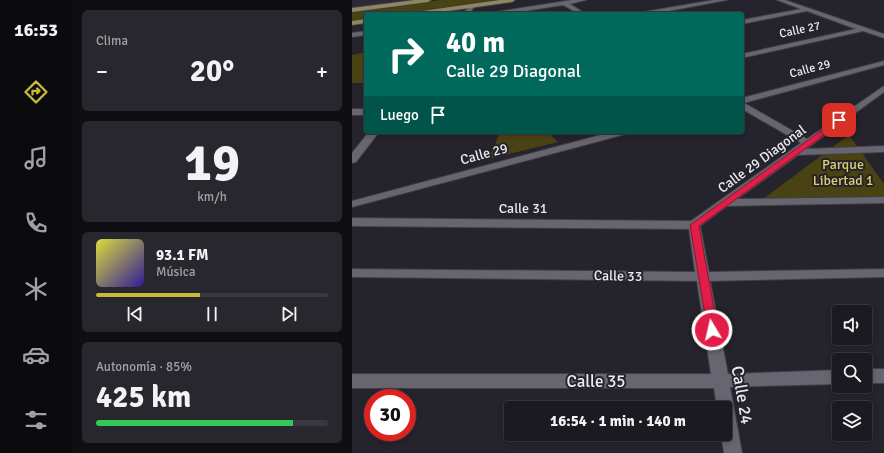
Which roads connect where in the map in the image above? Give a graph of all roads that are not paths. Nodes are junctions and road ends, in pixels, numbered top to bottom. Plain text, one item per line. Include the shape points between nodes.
1 (428, 0) edge
2 (512, 0) edge
3 (583, 0) edge
4 (724, 0) edge
5 (780, 0) edge
6 (564, 3) junction
7 (472, 6) junction
8 (352, 10) edge
9 (807, 10) junction
10 (429, 12) edge
11 (468, 12) edge
12 (508, 12) edge
13 (580, 12) edge
14 (655, 12) edge
15 (364, 21) edge
16 (744, 22) edge
17 (352, 23) edge
18 (863, 29) junction
19 (364, 33) edge
20 (352, 35) edge
21 (884, 36) edge
22 (744, 56) edge
23 (884, 63) edge
24 (884, 88) edge
25 (744, 100) edge
26 (744, 106) edge
27 (352, 112) edge
28 (364, 112) edge
29 (372, 134) edge
30 (615, 134) edge
31 (808, 143) junction
32 (356, 150) edge
33 (884, 150) edge
34 (796, 152) junction
35 (352, 160) edge
36 (884, 200) edge
37 (725, 203) junction
38 (352, 204) edge
39 (352, 222) edge
40 (694, 225) junction
41 (352, 273) edge
42 (884, 273) edge
43 (703, 277) junction
44 (872, 376) edge
45 (884, 376) edge
46 (832, 377) edge
47 (352, 381) edge
48 (721, 381) junction
49 (733, 453) edge

1 - 8 main road
2 - 7 main road
3 - 6 street
4 - 14 street
5 - 9 street
6 - 12 street
6 - 13 street
7 - 10 main road
7 - 11 street
9 - 16 street
9 - 18 street
15 - 17 main road
18 - 21 street
18 - 22 street, Calle 27
19 - 20 street
23 - 25 street, Calle 29
24 - 31 street, Calle 29 Diagonal
26 - 31 street
27 - 28 street
29 - 32 street
30 - 38 street, Calle 29
31 - 34 street, Calle 29 Diagonal
32 - 35 street
33 - 34 street
34 - 37 street, Calle 29 Diagonal
36 - 37 street
37 - 40 street, Calle 29 Diagonal
39 - 40 street, Calle 31
40 - 43 street, Calle 24
41 - 43 street, Calle 33
42 - 43 street, Calle 33
43 - 48 street, Calle 24
44 - 45 street
46 - 48 street, Calle 35
47 - 48 street, Calle 35
48 - 49 street, Calle 24

